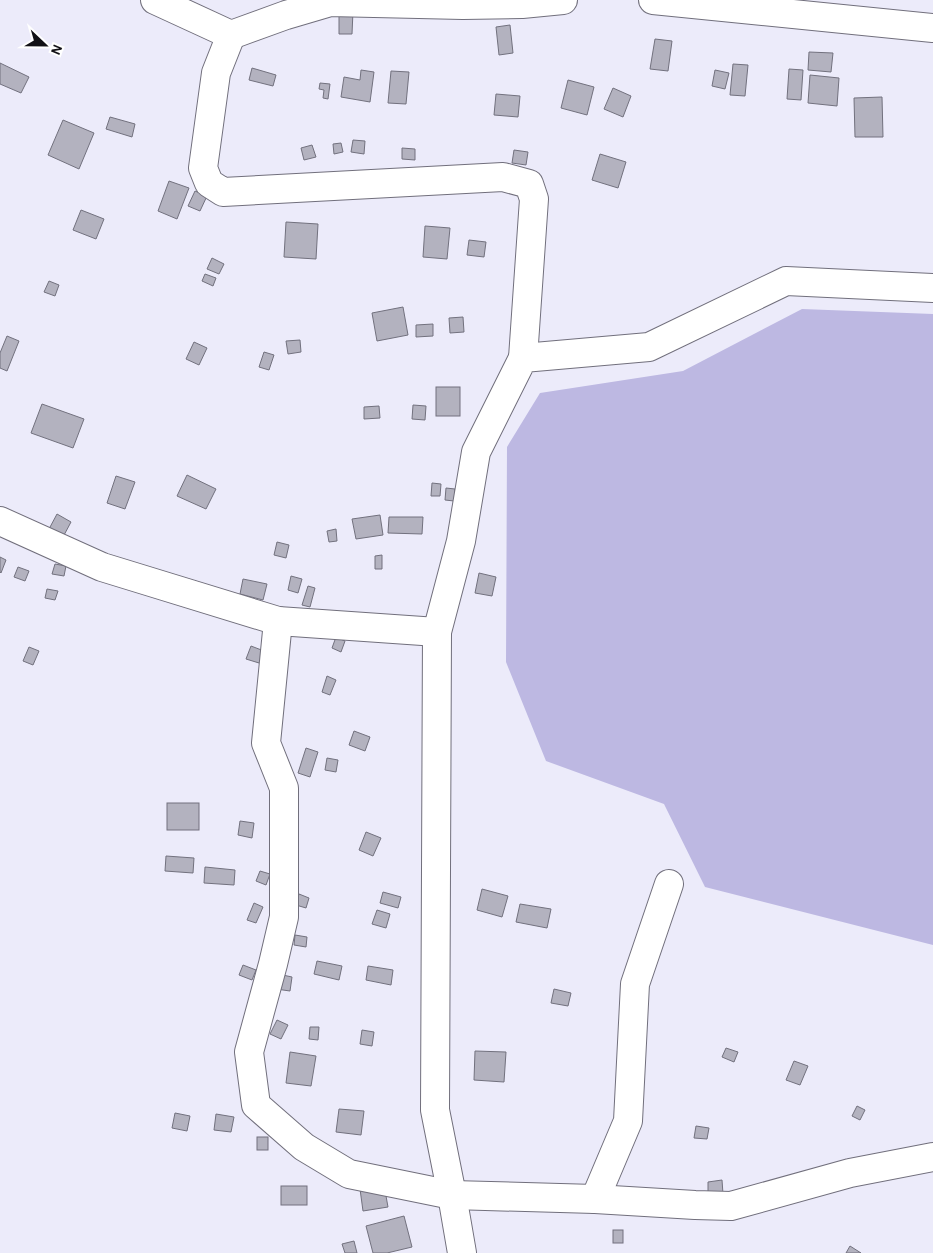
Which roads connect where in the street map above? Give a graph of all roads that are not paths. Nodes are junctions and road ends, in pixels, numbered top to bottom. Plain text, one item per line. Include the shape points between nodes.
1 (155, 0) edge
2 (562, 0) edge
3 (653, 0) edge
4 (289, 7) edge
5 (933, 28) edge
6 (231, 35) junction
7 (933, 288) edge
8 (524, 358) junction
9 (0, 522) edge
10 (278, 620) junction
11 (438, 632) junction
12 (669, 884) dead end
13 (933, 1157) edge
14 (452, 1196) junction
15 (595, 1199) junction
16 (462, 1253) edge

1 - 6 street
2 - 4 street via 463,5 330,2
3 - 5 street
4 - 6 street
6 - 8 street via 216,73 203,168 209,183 223,192 503,177 529,184 534,199
7 - 8 street via 786,281 649,348
8 - 11 street via 476,452 461,541
9 - 10 street via 102,568
10 - 11 street
10 - 14 street via 266,743 284,788 284,917 249,1052 256,1105 304,1147 349,1174
11 - 14 street via 435,1110
12 - 15 street via 636,984 628,1121
13 - 15 street via 850,1173 731,1206
14 - 15 street
14 - 16 street

